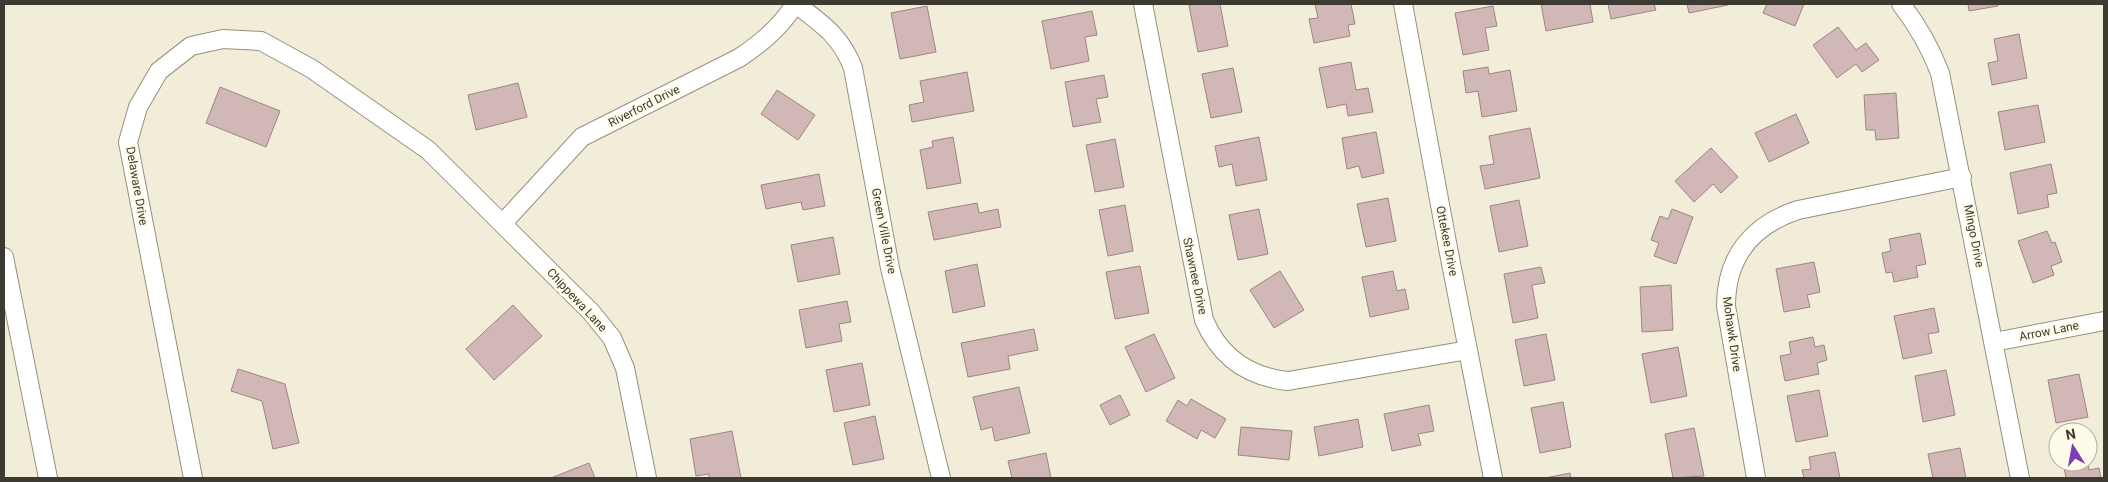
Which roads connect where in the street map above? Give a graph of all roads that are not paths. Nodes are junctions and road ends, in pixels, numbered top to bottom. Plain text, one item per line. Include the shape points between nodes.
1 (795, 4) edge
2 (1143, 4) edge
3 (1403, 4) edge
4 (1901, 4) edge
5 (1962, 177) junction
6 (503, 223) junction
7 (4, 257) edge
8 (2104, 321) edge
9 (1994, 342) junction
10 (1468, 350) junction
11 (48, 478) edge
12 (193, 478) edge
13 (647, 478) edge
14 (941, 478) edge
15 (1493, 478) edge
16 (1756, 478) edge
17 (2020, 478) edge

1 - 6 street, Riverford Drive via 780,25 740,58 582,137
1 - 14 street, Green Ville Drive via 832,32 848,54 853,68 888,259
2 - 10 street, Shawnee Drive via 1202,312 1210,333 1226,355 1248,371 1288,381
3 - 10 street, Ottekee Drive
4 - 5 street, Mingo Drive via 1919,28 1940,73
5 - 9 street, Mingo Drive
5 - 16 street, Mohawk Drive via 1798,210 1763,226 1744,245 1728,280 1726,306
6 - 12 street, Delaware Drive via 428,150 312,69 261,41 222,39 191,46 159,71 138,107 128,142
6 - 13 street, Chippewa Lane via 591,312 612,338 625,368
7 - 11 street
8 - 9 street, Arrow Lane
9 - 17 street, Mingo Drive
10 - 15 street, Ottekee Drive

